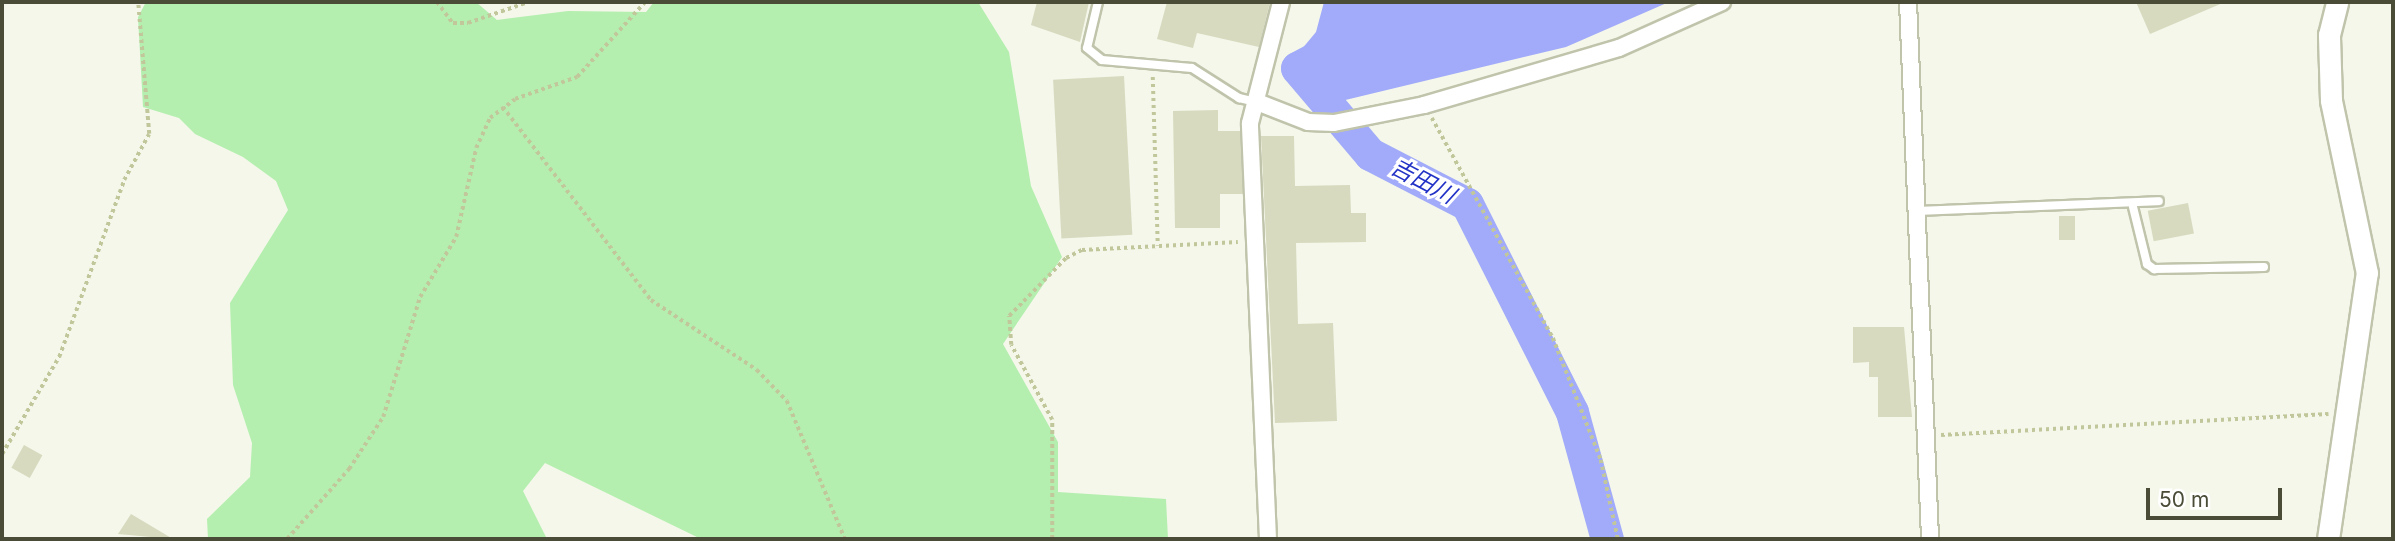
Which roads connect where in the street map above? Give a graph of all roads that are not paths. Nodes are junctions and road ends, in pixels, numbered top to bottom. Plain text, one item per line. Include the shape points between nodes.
1 (1098, 2) edge
2 (1281, 2) edge
3 (1722, 2) edge
4 (1908, 2) edge
5 (2337, 2) edge
6 (1257, 102) junction
7 (2159, 201) dead end
8 (2133, 206) junction
9 (1915, 211) junction
10 (2264, 267) dead end
11 (1268, 539) edge
12 (1930, 539) edge
13 (2328, 539) edge

1 - 6 lane via 1087,48 1102,60 1192,68 1239,98
2 - 6 street
3 - 6 street via 1619,48 1424,105 1334,123 1308,122
4 - 9 street
5 - 13 street via 2329,35 2332,100 2367,273
6 - 11 street via 1250,123
7 - 8 lane
8 - 9 lane
8 - 10 lane via 2147,264 2154,269
9 - 12 street

